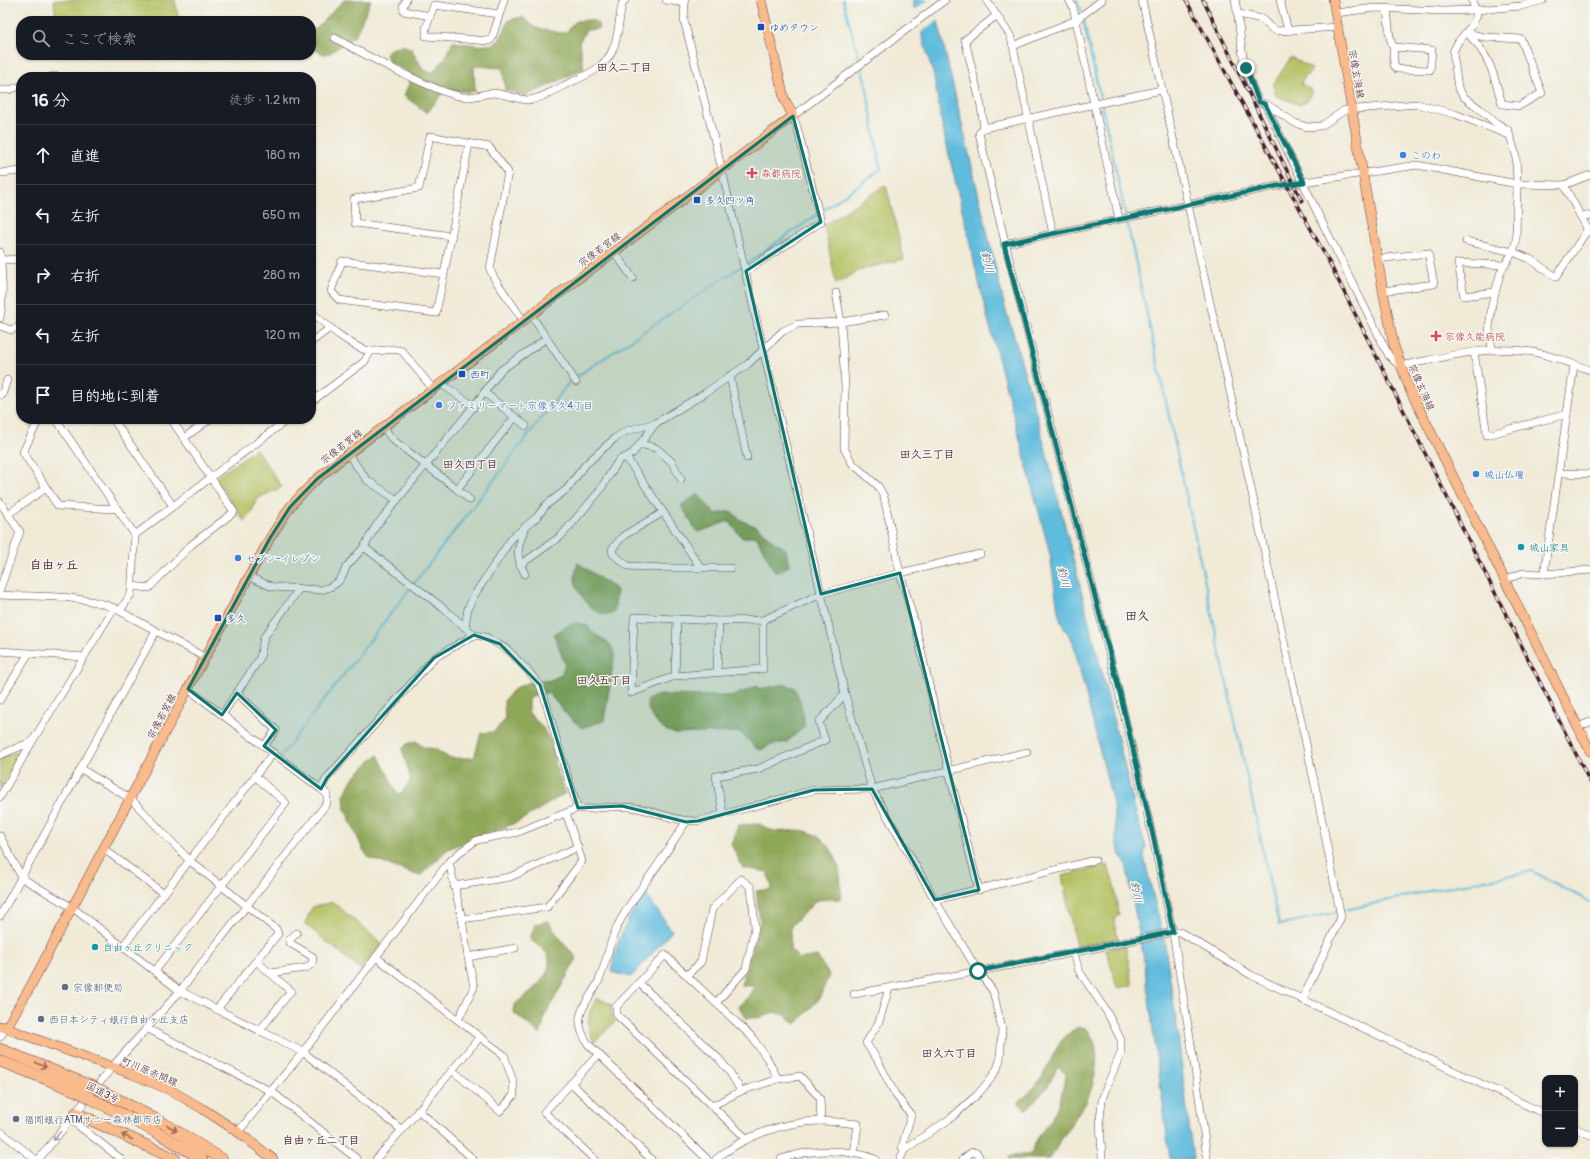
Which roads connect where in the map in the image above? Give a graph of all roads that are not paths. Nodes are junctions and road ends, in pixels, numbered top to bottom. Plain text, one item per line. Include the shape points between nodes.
1 (406, 0) edge
2 (504, 0) edge
3 (625, 0) edge
4 (666, 0) edge
5 (761, 0) edge
6 (986, 0) edge
7 (1069, 0) edge
8 (1102, 0) edge
9 (1142, 0) edge
10 (1235, 0) edge
11 (1280, 0) edge
12 (1333, 0) edge
13 (1472, 0) edge
14 (1543, 0) edge
15 (685, 1) edge
16 (944, 1) edge
17 (1387, 9) junction
18 (1476, 10) junction
19 (1336, 13) junction
20 (499, 14) junction
21 (1239, 14) junction
22 (997, 15) junction
23 (430, 16) junction
24 (1076, 20) junction
25 (1339, 27) junction
26 (1288, 31) junction
27 (1467, 32) junction
28 (335, 38) dead end
29 (1014, 46) junction
30 (1393, 47) junction
31 (16, 88) edge
32 (0, 90) edge
33 (1161, 90) junction
34 (1265, 104) junction
35 (1094, 105) junction
36 (1352, 109) junction
37 (793, 116) junction
38 (1029, 119) junction
39 (984, 128) junction
40 (1509, 135) junction
41 (469, 144) junction
42 (722, 170) junction
43 (16, 171) edge
44 (0, 172) edge
45 (1363, 173) junction
46 (1590, 175) edge
47 (1304, 182) junction
48 (1517, 184) junction
49 (1564, 185) junction
50 (1188, 204) junction
51 (1580, 215) junction
52 (1590, 216) edge
53 (1119, 219) junction
54 (1589, 232) edge
55 (1053, 234) junction
56 (452, 236) junction
57 (1466, 241) dead end
58 (1004, 244) junction
59 (0, 252) edge
60 (614, 252) junction
61 (1513, 252) junction
62 (16, 259) edge
63 (1377, 259) junction
64 (1, 260) edge
65 (1505, 265) junction
66 (746, 271) junction
67 (1, 272) edge
68 (444, 274) junction
69 (633, 278) dead end
70 (1383, 292) junction
71 (1495, 292) junction
72 (836, 293) dead end
73 (885, 315) dead end
74 (316, 316) edge
75 (0, 318) edge
76 (527, 318) junction
77 (841, 322) junction
78 (0, 326) edge
79 (16, 328) edge
80 (330, 328) junction
81 (316, 338) edge
82 (547, 338) junction
83 (763, 349) junction
84 (1492, 349) junction
85 (371, 351) junction
86 (1474, 352) junction
87 (1574, 365) junction
88 (1400, 366) junction
89 (1590, 370) edge
90 (730, 376) junction
91 (7, 380) dead end
92 (576, 382) dead end
93 (437, 386) junction
94 (485, 393) junction
95 (0, 394) edge
96 (316, 398) edge
97 (474, 406) junction
98 (1568, 414) junction
99 (514, 417) junction
100 (656, 423) junction
101 (37, 424) edge
102 (59, 424) edge
103 (116, 424) edge
104 (174, 424) edge
105 (203, 424) edge
106 (281, 424) edge
107 (526, 426) dead end
108 (383, 427) junction
109 (184, 438) junction
110 (640, 444) junction
111 (348, 454) junction
112 (626, 458) junction
113 (747, 458) dead end
114 (426, 465) junction
115 (1560, 473) junction
116 (1590, 474) edge
117 (211, 478) junction
118 (681, 479) dead end
119 (46, 488) junction
120 (457, 489) junction
121 (397, 500) junction
122 (470, 500) dead end
123 (0, 502) edge
124 (173, 506) junction
125 (117, 509) junction
126 (662, 513) junction
127 (8, 514) junction
128 (526, 525) junction
129 (135, 535) junction
130 (364, 546) junction
131 (980, 554) dead end
132 (520, 565) junction
133 (701, 568) junction
134 (730, 568) dead end
135 (1590, 570) edge
136 (900, 573) junction
137 (525, 574) dead end
138 (1544, 574) junction
139 (249, 577) junction
140 (1504, 580) junction
141 (132, 586) junction
142 (0, 589) edge
143 (299, 589) junction
144 (821, 594) junction
145 (0, 595) edge
146 (117, 609) junction
147 (677, 619) junction
148 (763, 620) junction
149 (719, 621) junction
150 (465, 627) junction
151 (156, 631) junction
152 (474, 635) junction
153 (0, 651) edge
154 (29, 653) junction
155 (84, 657) junction
156 (206, 658) junction
157 (717, 672) junction
158 (675, 676) junction
159 (188, 689) junction
160 (237, 693) junction
161 (845, 694) junction
162 (0, 700) edge
163 (222, 715) junction
164 (1590, 722) edge
165 (1578, 727) junction
166 (32, 742) junction
167 (264, 746) junction
168 (1590, 751) edge
169 (1027, 752) dead end
170 (273, 754) junction
171 (0, 755) edge
172 (81, 769) junction
173 (949, 772) junction
174 (256, 777) junction
175 (872, 789) junction
176 (321, 790) junction
177 (0, 796) edge
178 (131, 799) junction
179 (578, 808) junction
180 (566, 813) junction
181 (723, 814) junction
182 (686, 822) junction
183 (0, 836) edge
184 (578, 847) junction
185 (104, 849) junction
186 (1095, 860) dead end
187 (190, 861) junction
188 (449, 862) junction
189 (22, 878) junction
190 (222, 886) junction
191 (454, 886) junction
192 (979, 890) junction
193 (164, 894) junction
194 (935, 900) junction
195 (248, 906) junction
196 (73, 908) junction
197 (0, 916) edge
198 (462, 919) junction
199 (1171, 932) junction
200 (297, 933) dead end
201 (123, 946) junction
202 (515, 948) dead end
203 (1074, 953) junction
204 (376, 957) junction
205 (468, 957) junction
206 (256, 961) junction
207 (155, 971) junction
208 (978, 971) junction
209 (270, 973) junction
210 (687, 975) junction
211 (639, 983) junction
212 (890, 988) junction
213 (180, 990) junction
214 (854, 994) dead end
215 (1302, 1000) junction
216 (716, 1003) junction
217 (217, 1010) junction
218 (458, 1020) junction
219 (3, 1027) edge
220 (146, 1028) junction
221 (260, 1030) junction
222 (0, 1037) edge
223 (480, 1037) junction
224 (303, 1052) junction
225 (2, 1053) edge
226 (598, 1055) junction
227 (112, 1067) junction
228 (452, 1070) junction
229 (778, 1080) junction
230 (571, 1083) junction
231 (82, 1088) junction
232 (740, 1091) junction
233 (272, 1092) junction
234 (712, 1106) junction
235 (418, 1110) junction
236 (1542, 1113) edge
237 (73, 1116) junction
238 (821, 1121) junction
239 (1578, 1129) edge
240 (402, 1130) junction
241 (0, 1131) edge
242 (238, 1132) junction
243 (1590, 1135) edge
244 (747, 1139) junction
245 (906, 1148) junction
246 (854, 1154) junction
247 (35, 1159) edge
248 (39, 1159) edge
249 (121, 1159) edge
250 (175, 1159) edge
251 (202, 1159) edge
252 (222, 1159) edge
253 (272, 1159) edge
254 (357, 1159) edge
255 (376, 1159) edge
256 (472, 1159) edge
257 (594, 1159) edge
258 (650, 1159) edge
259 (707, 1159) edge
260 (716, 1159) edge
261 (781, 1159) edge
262 (875, 1159) edge
263 (900, 1159) edge
264 (963, 1159) edge
265 (980, 1159) edge
266 (1102, 1159) edge
267 (1207, 1159) edge

1 - 23 street via 404,11
2 - 20 street
3 - 28 street via 613,49 601,66 535,99 527,100 491,93 471,98 459,96 433,87
4 - 15 street
5 - 37 main road via 784,98
6 - 22 street
7 - 24 street via 1074,7
8 - 24 street
9 - 33 street
10 - 21 street
11 - 26 street
12 - 19 main road, 宗像玄海線
13 - 18 street
14 - 18 street via 1521,6
15 - 42 street via 684,20
16 - 37 street
17 - 18 street
17 - 19 street
17 - 30 street
18 - 27 street via 1477,15
19 - 25 main road, 宗像玄海線
20 - 23 street via 434,5
20 - 23 street via 489,41 426,36
21 - 26 street via 1262,19 1277,31
21 - 34 street via 1238,23 1246,68 1259,102
22 - 29 street
22 - 39 street via 965,40
24 - 29 street
24 - 35 street
25 - 26 street
25 - 36 main road, 宗像玄海線
27 - 27 street via 1484,37 1521,39 1542,93 1519,106 1502,104 1492,67
27 - 40 street via 1453,52 1458,88 1464,96 1508,130
29 - 38 street
30 - 30 street via 1394,65 1397,69 1430,70 1432,50
31 - 32 street
33 - 35 street
33 - 50 street
34 - 36 street via 1307,127 1321,126 1345,110
34 - 47 street
35 - 38 street
35 - 53 street
36 - 40 street via 1417,104 1455,114
36 - 45 main road, 宗像玄海線
37 - 42 main road, 宗像若宮線
37 - 66 street via 821,222
38 - 39 street
38 - 55 street
39 - 58 street via 979,133
40 - 48 street via 1516,155
41 - 56 street
41 - 56 street via 430,136 419,188 354,199 355,223
41 - 76 street via 489,148 508,172 490,269 494,278
42 - 60 main road, 宗像若宮線
42 - 66 street
43 - 44 street
45 - 47 street
45 - 48 street via 1416,165
45 - 63 main road, 宗像玄海線
46 - 49 street
47 - 50 street
47 - 88 street via 1389,356
48 - 49 street
48 - 61 street via 1516,241
49 - 51 street
50 - 53 street
50 - 215 street via 1316,790 1341,917
51 - 52 street
51 - 54 street
53 - 55 street
54 - 61 street via 1556,277 1530,259
55 - 58 street
56 - 68 street
57 - 61 street
58 - 199 street via 1120,693 1154,840
59 - 64 street
60 - 69 street
60 - 76 main road, 宗像若宮線
61 - 65 street
62 - 64 street
63 - 70 main road, 宗像玄海線
63 - 70 street via 1428,253 1434,284
64 - 67 street
65 - 71 street
65 - 71 street via 1458,263 1464,296
66 - 83 street
67 - 75 street via 3,303
68 - 68 street via 436,313 338,300 331,291 342,261
70 - 88 main road, 宗像玄海線
71 - 84 street via 1489,328
72 - 77 street
73 - 77 street
74 - 80 street
76 - 82 street
76 - 93 main road, 宗像若宮線
77 - 83 street via 798,324 783,331
77 - 136 street via 845,387 844,448 852,463 878,486 884,497
78 - 79 street via 11,330
80 - 81 street
80 - 85 street via 361,348
82 - 92 street
82 - 94 street via 501,370
83 - 90 street via 748,364
83 - 144 street
84 - 86 street
84 - 87 street via 1526,351
85 - 93 street via 402,351
85 - 96 street via 364,362
86 - 88 street
86 - 98 street via 1487,435
87 - 89 street
87 - 98 street
88 - 140 main road, 宗像玄海線
90 - 100 street
90 - 113 street
91 - 95 street via 2,395
93 - 97 street
93 - 108 main road, 宗像若宮線
94 - 97 street
94 - 99 street
97 - 114 street
98 - 115 street
99 - 107 street
99 - 120 street
100 - 110 street
100 - 128 street via 615,438 585,465 567,489
101 - 119 street via 23,452
102 - 125 street
103 - 124 street
104 - 109 street
105 - 109 street
106 - 117 street
108 - 111 main road, 宗像若宮線
108 - 114 street via 393,440
109 - 117 street
110 - 112 street
110 - 118 street via 656,448 672,462
111 - 121 street via 367,480
111 - 139 main road, 宗像若宮線 via 317,479 290,507
112 - 126 street
112 - 132 street via 619,460 598,493 561,536
114 - 120 street
114 - 121 street
115 - 116 street
115 - 138 street
117 - 124 street
117 - 141 street via 234,512 192,545 149,588
119 - 125 street via 58,506
119 - 127 street
120 - 122 street
121 - 130 street
123 - 127 street
124 - 129 street
125 - 129 street
126 - 133 street
126 - 133 street via 623,536 612,549 614,554 628,566
127 - 142 street via 20,532
128 - 132 street via 517,555
128 - 150 street via 512,538 475,594 468,608
129 - 141 street
130 - 143 street via 346,567 338,582 321,590
130 - 150 street
131 - 136 street
132 - 137 street
133 - 134 street
135 - 138 street
136 - 144 street
136 - 173 street via 915,624
138 - 140 street via 1523,573
139 - 143 street via 273,587
139 - 156 main road, 宗像若宮線
140 - 165 main road, 宗像玄海線
141 - 146 street via 131,594
143 - 160 street via 264,637 260,658
144 - 148 street
144 - 161 street
145 - 146 street via 92,600
146 - 151 street
146 - 155 street
147 - 149 street
147 - 158 street
147 - 158 street via 634,617 631,693
148 - 149 street
148 - 157 street via 763,668
149 - 157 street
150 - 152 street
151 - 156 street
151 - 172 street
152 - 176 street via 431,661 327,778
152 - 179 street via 486,637 508,650 540,685
153 - 154 street
154 - 155 street
154 - 162 street
155 - 166 street
156 - 159 main road, 宗像若宮線
157 - 158 street
159 - 163 street
159 - 178 main road, 宗像若宮線
160 - 163 street
160 - 167 street via 276,730
161 - 175 street
161 - 181 street via 819,722 825,740 758,769 716,776
163 - 167 street
164 - 165 street
165 - 168 main road, 宗像玄海線
166 - 171 street
166 - 177 street
167 - 170 street
169 - 173 street
170 - 174 street
170 - 176 street
172 - 178 street
172 - 189 street
173 - 175 street
173 - 192 street
174 - 187 street
174 - 190 street via 286,803
175 - 181 street via 814,790
175 - 194 street
176 - 195 street via 326,794 327,803
178 - 185 main road, 宗像若宮線
178 - 187 street
179 - 180 street
179 - 182 street via 622,806
180 - 184 street
180 - 188 street via 518,832 477,840
181 - 182 street
182 - 226 street via 619,923 611,940 600,978 583,1007 580,1017 582,1032
183 - 189 street
184 - 191 street via 510,877
184 - 198 street via 582,861 546,907
185 - 193 street
185 - 196 main road, 宗像若宮線
186 - 192 street
187 - 190 street
187 - 193 street
188 - 191 street
188 - 204 street
189 - 196 street
189 - 197 street
190 - 195 street
190 - 207 street
191 - 198 street
192 - 194 street
193 - 201 street
194 - 208 street
195 - 206 street via 276,929 278,934
195 - 213 street
196 - 201 street
196 - 219 main road, 宗像若宮線 via 29,989
198 - 205 street
199 - 203 street
199 - 215 street via 1180,932 1251,975
199 - 267 street via 1199,1092
200 - 209 street via 289,940 290,944 313,957 312,964 306,968
201 - 207 street
202 - 205 street
203 - 208 street
203 - 266 street via 1079,971 1121,1040 1122,1053 1102,1100
204 - 218 street
204 - 224 street
205 - 218 street via 474,987
206 - 209 street
206 - 217 street
207 - 213 street
208 - 212 street
208 - 245 street via 993,991 1002,1028 998,1069 978,1094 951,1118
209 - 221 street via 291,991
210 - 211 street via 665,956
210 - 216 street
210 - 216 street via 700,962 712,909 741,879 751,887 755,927 746,969
211 - 232 street via 718,1058
211 - 234 street via 616,1006 617,1015
212 - 214 street
212 - 245 street via 879,1022 866,1043 895,1094 911,1115 902,1147
213 - 217 street
213 - 220 street
215 - 236 street
216 - 229 street via 751,1036 767,1058
217 - 221 street
218 - 223 street
219 - 222 street
219 - 227 main road, 町川原赤間線
220 - 227 street
220 - 233 street
221 - 224 street
223 - 228 street
223 - 228 street via 504,1055 513,1081 514,1095 500,1111
224 - 233 street
224 - 240 street
225 - 231 highway, 国道3号
226 - 230 street
226 - 259 street
227 - 237 street
227 - 242 main road, 町川原赤間線 via 170,1090
228 - 235 street
229 - 232 street
229 - 238 street via 800,1076 820,1098
230 - 257 street via 544,1112
230 - 258 street
231 - 251 highway, 国道3号, bridge via 92,1099
231 -> 252 highway, 国道3号, bridge via 100,1090 165,1124
232 - 234 street
233 - 242 street
233 - 254 street
234 - 244 street
235 - 240 street
235 - 256 street
237 -> 248 street
237 - 249 street
250 -> 237 highway
238 - 244 street via 780,1127
238 - 246 street via 858,1124
239 - 243 street
240 - 255 street
241 - 247 street
242 - 253 main road, 町川原赤間線
244 - 260 street
245 - 263 street
246 - 261 street via 819,1151
246 - 262 street
264 - 265 street via 972,1152 977,1153

